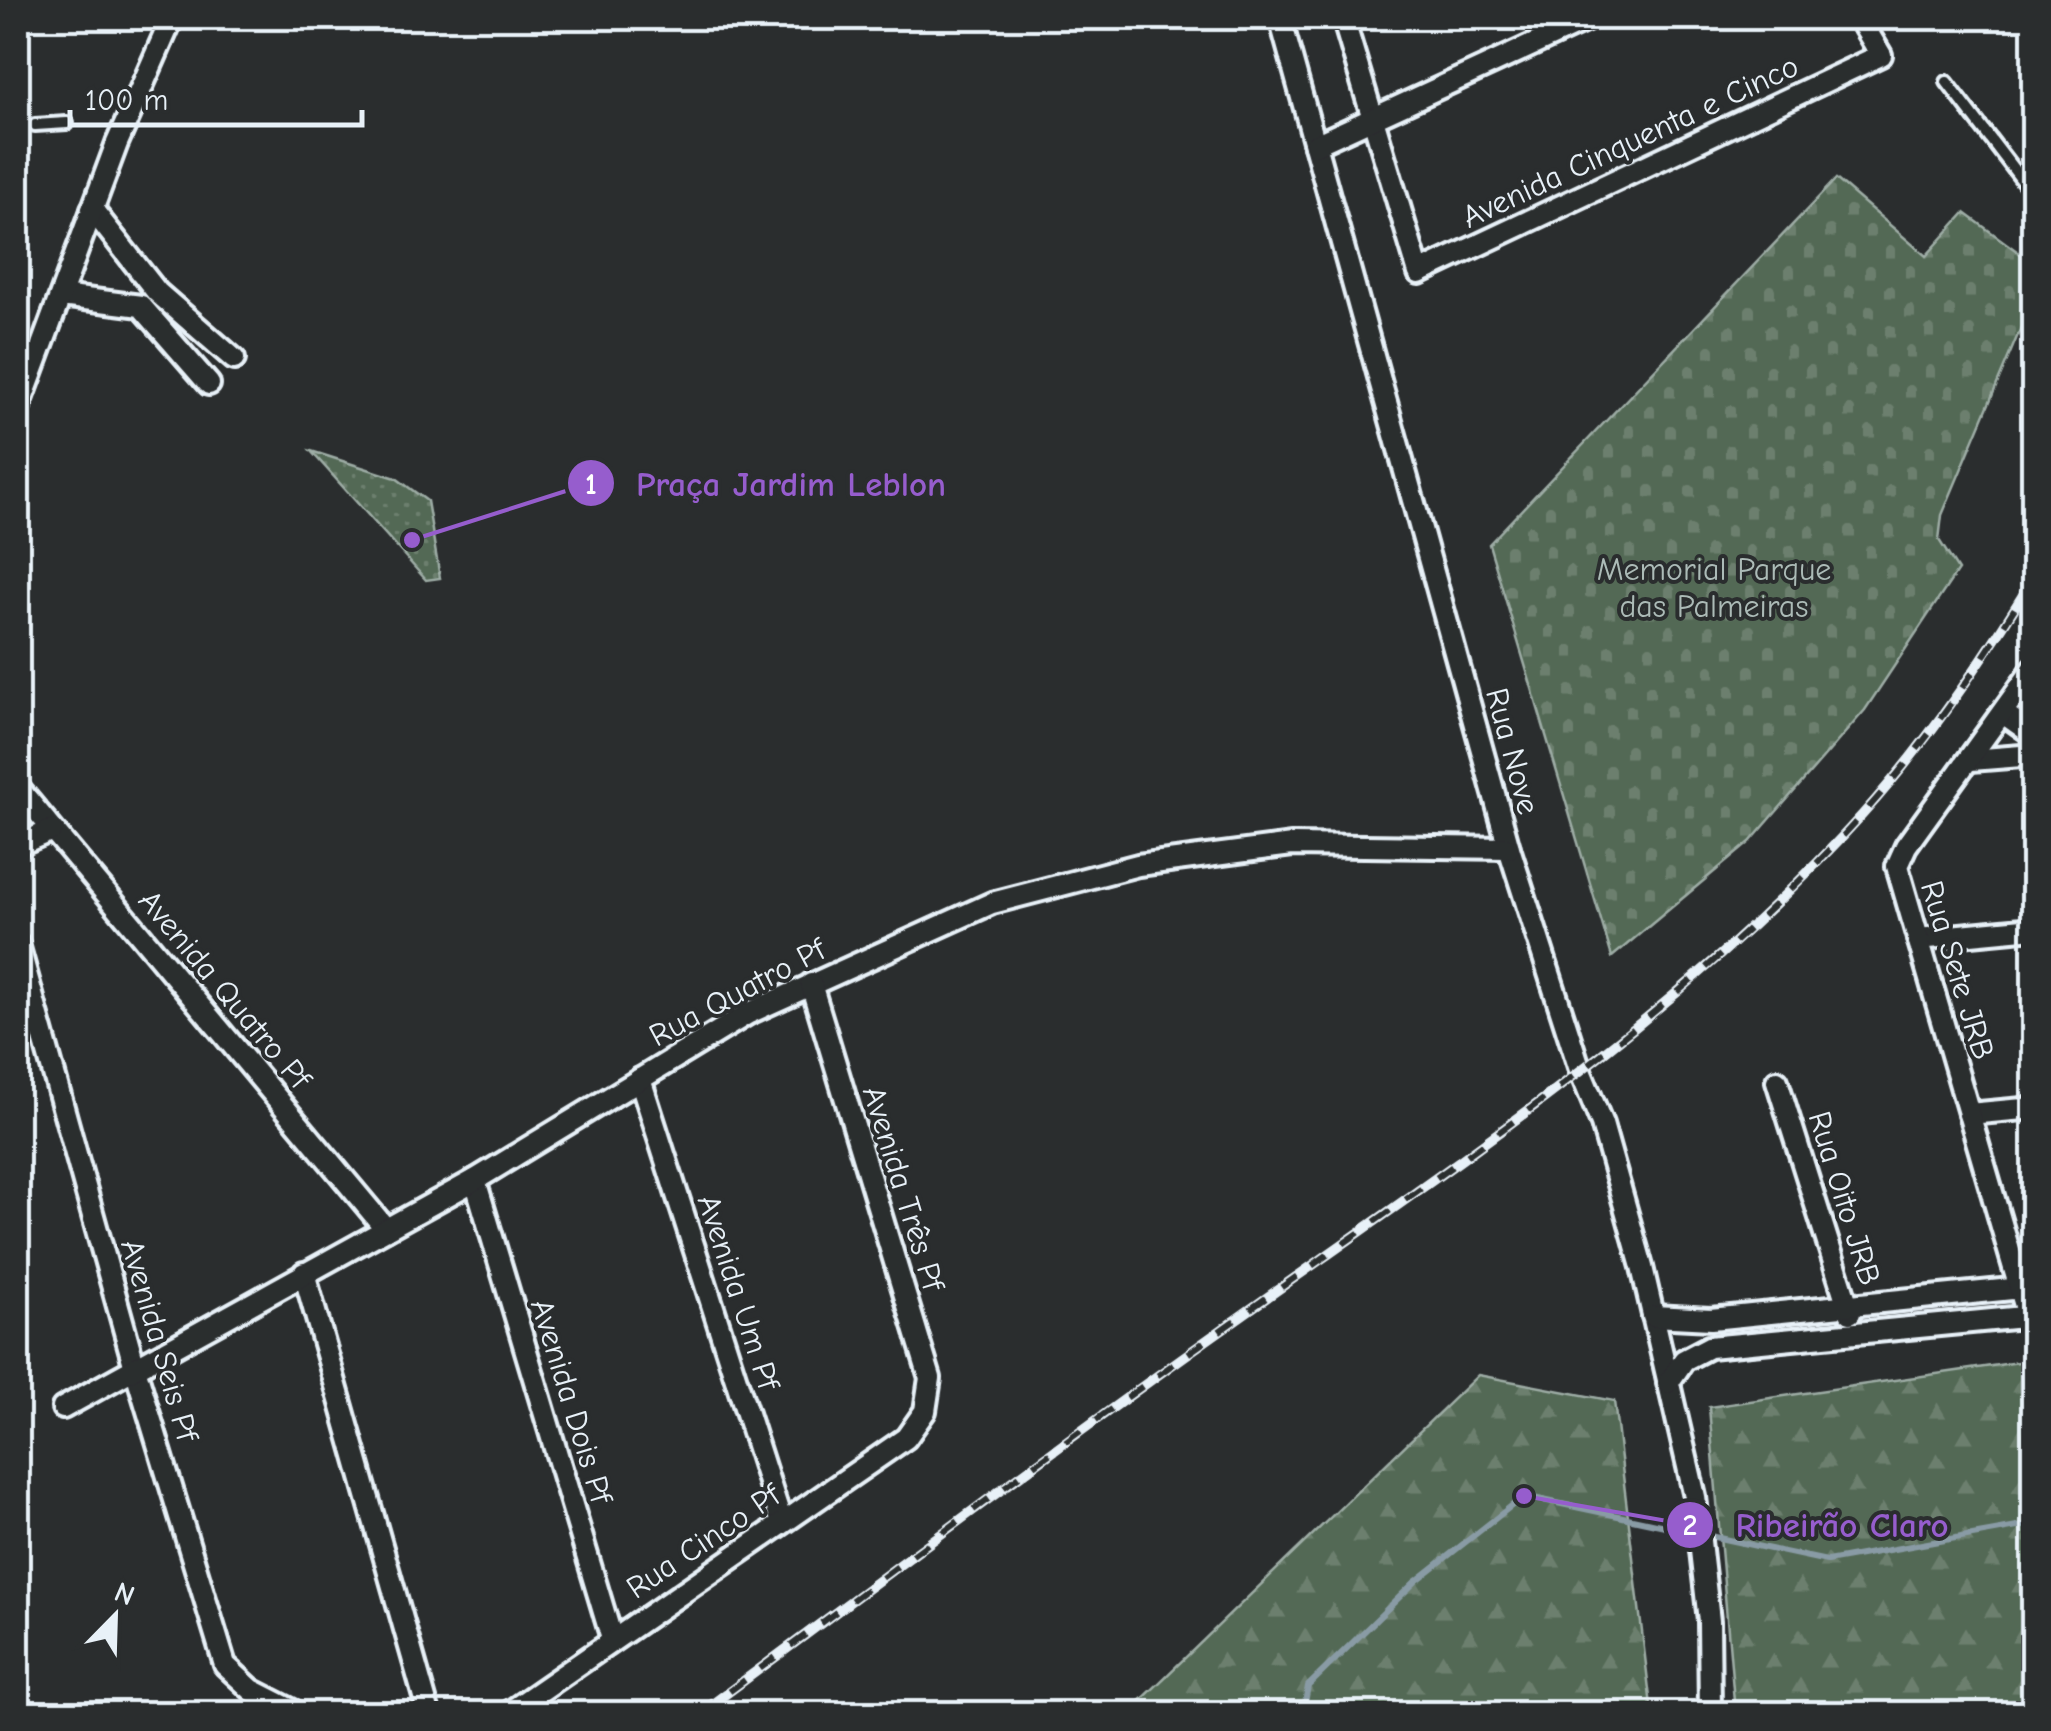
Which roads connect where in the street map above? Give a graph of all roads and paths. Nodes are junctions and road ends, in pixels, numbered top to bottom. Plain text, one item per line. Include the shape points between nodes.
1 (172, 18) edge
2 (1280, 18) edge
3 (1343, 18) edge
4 (1591, 18) edge
5 (1859, 18) edge
6 (1947, 82) dead end
7 (1372, 118) junction
8 (67, 123) dead end
9 (35, 125) dead end
10 (1315, 146) junction
11 (2034, 196) edge
12 (92, 209) junction
13 (157, 292) junction
14 (61, 296) junction
15 (140, 306) junction
16 (234, 359) dead end
17 (210, 384) dead end
18 (18, 410) edge
19 (2034, 668) edge
20 (2004, 712) junction
21 (2034, 734) edge
22 (2034, 755) edge
23 (1972, 760) junction
24 (18, 789) edge
25 (52, 830) junction
26 (18, 846) edge
27 (1509, 848) junction
28 (2034, 928) edge
29 (1918, 939) junction
30 (18, 944) edge
31 (810, 984) junction
32 (640, 1079) junction
33 (1777, 1082) dead end
34 (2034, 1108) edge
35 (1970, 1114) junction
36 (474, 1180) junction
37 (386, 1229) junction
38 (304, 1273) junction
39 (2027, 1287) edge
40 (1847, 1305) junction
41 (1653, 1316) junction
42 (2031, 1316) edge
43 (1856, 1332) junction
44 (135, 1368) junction
45 (1668, 1383) junction
46 (63, 1408) dead end
47 (925, 1410) joint
48 (782, 1523) junction
49 (612, 1639) junction
50 (299, 1714) edge
51 (429, 1714) edge
52 (507, 1714) edge
53 (1710, 1714) edge

1 - 12 street
2 - 10 street, Rua Nove
3 - 7 street
4 - 7 street
5 - 7 street, Avenida Cinquenta e Cinco via 1881,55 1418,274
6 - 11 lane
7 - 10 street
8 - 9 lane
10 - 27 street, Rua Nove
12 - 13 street
12 - 14 street
13 - 15 street
13 - 16 street
14 - 15 street
14 - 18 street
15 - 17 street
19 - 20 street
20 - 21 street
20 - 23 street
22 - 23 street
23 - 29 street, Rua Sete JRB via 1906,846 1898,872
24 - 25 street, Avenida Quatro Pf
25 - 26 street
25 - 37 street, Avenida Quatro Pf
27 - 31 street, Rua Quatro Pf via 1292,845 1138,865 992,903
27 - 41 street, Rua Nove via 1602,1124
28 - 29 street
29 - 35 street, Rua Sete JRB
30 - 44 street, Avenida Seis Pf
31 - 32 street, Rua Quatro Pf
31 - 47 street, Avenida Três Pf via 930,1378
32 - 36 street, Rua Quatro Pf
32 - 48 street, Avenida Um Pf
33 - 40 street, Rua Oito JRB
34 - 35 street
35 - 39 street, Rua Sete JRB
36 - 37 street, Rua Quatro Pf
36 - 49 street, Avenida Dois Pf
37 - 38 street, Rua Quatro Pf
38 - 44 street, Rua Quatro Pf
38 - 51 street
39 - 40 street
39 - 42 street, Rua Sete JRB
40 - 41 street via 1711,1319
40 - 43 street, Rua Oito JRB
41 - 45 street, Rua Nove
42 - 43 street
43 - 45 street via 1709,1347 1684,1360
44 - 46 street, Rua Quatro Pf
44 - 50 street, Avenida Seis Pf via 225,1665 252,1690
45 - 53 street, Rua Nove via 1704,1561
47 - 48 street, Rua Cinco Pf via 906,1438
48 - 49 street, Rua Cinco Pf
49 - 52 street, Rua Cinco Pf

